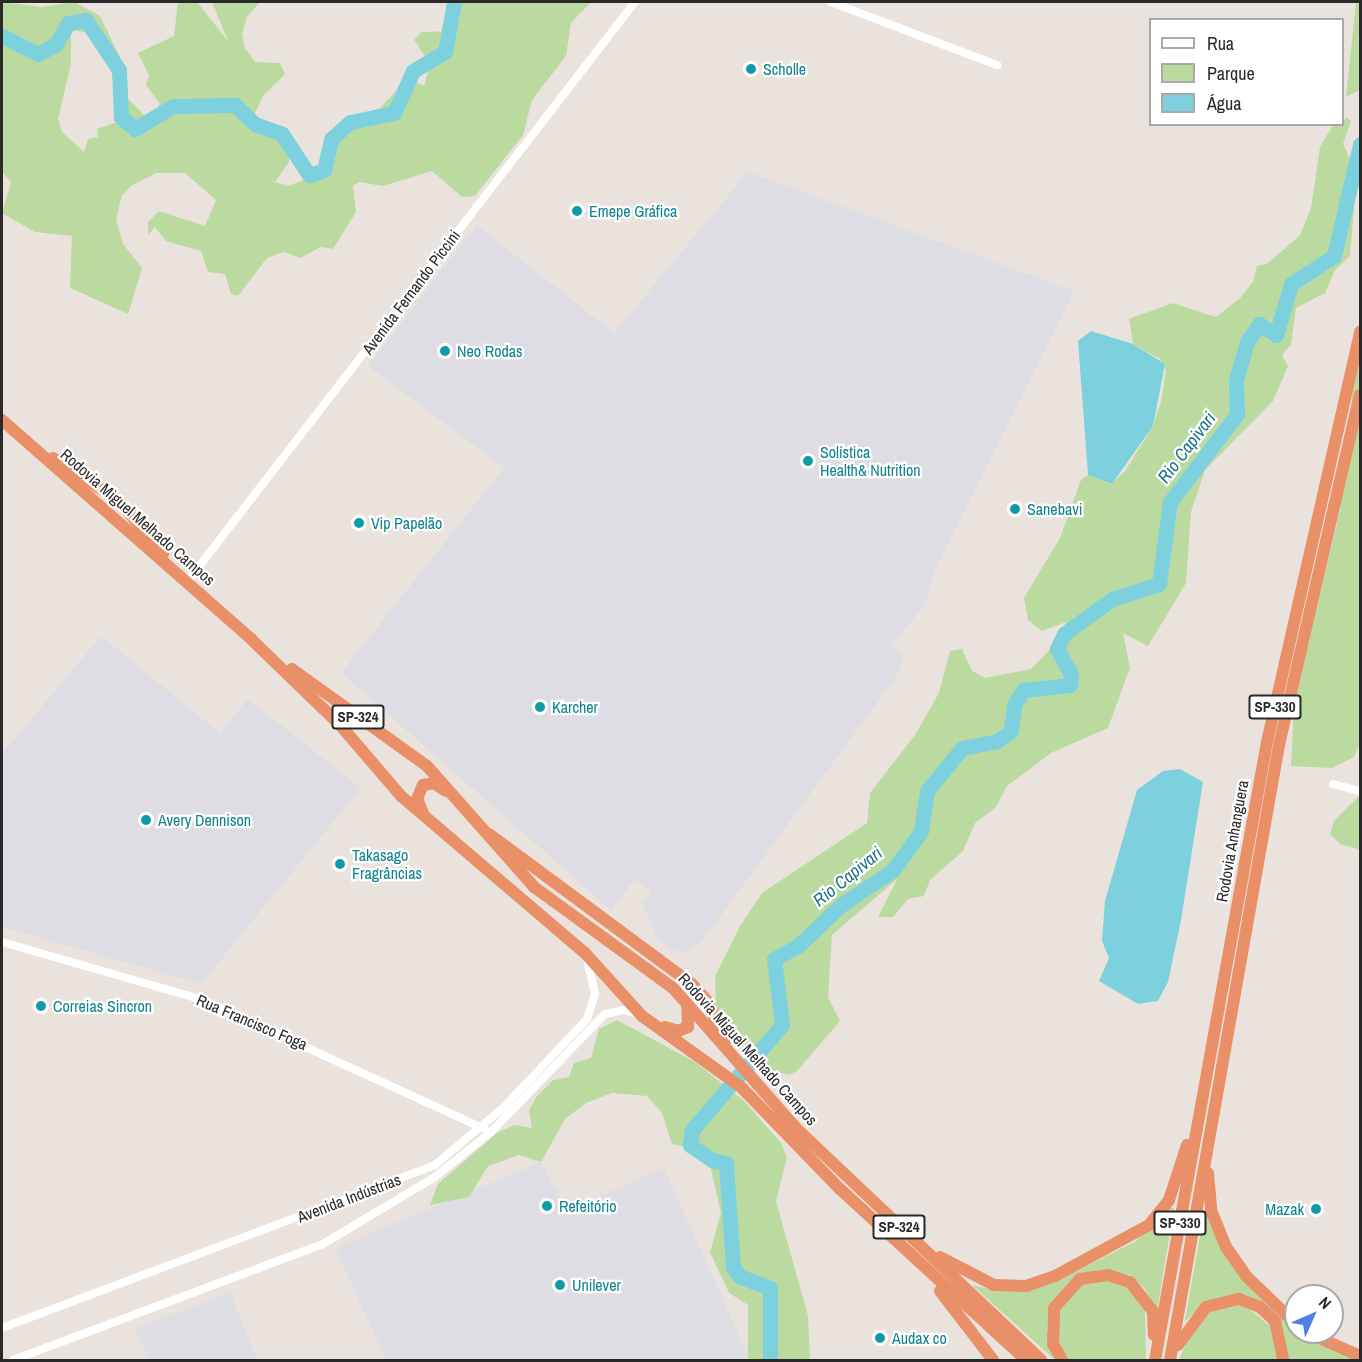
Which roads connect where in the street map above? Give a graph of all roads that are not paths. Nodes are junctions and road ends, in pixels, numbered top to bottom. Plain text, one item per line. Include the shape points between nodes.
1 (635, 2) edge
2 (831, 2) edge
3 (998, 65) dead end
4 (1360, 331) edge
5 (1360, 395) edge
6 (2, 420) edge
7 (187, 582) junction
8 (252, 640) junction
9 (1333, 784) dead end
10 (1360, 791) edge
11 (459, 800) junction
12 (425, 816) junction
13 (477, 826) junction
14 (2, 942) edge
15 (585, 953) junction
16 (686, 1001) junction
17 (642, 1016) junction
18 (730, 1050) junction
19 (1204, 1086) junction
20 (1216, 1095) junction
21 (482, 1127) junction
22 (491, 1132) junction
23 (892, 1230) junction
24 (1284, 1312) edge
25 (2, 1328) edge
26 (1333, 1344) edge
27 (1360, 1356) edge
28 (13, 1360) edge
29 (993, 1360) edge
30 (1026, 1360) edge
31 (1041, 1360) edge
32 (1062, 1360) edge
33 (1154, 1360) edge
34 (1172, 1360) edge
35 (1283, 1360) edge

1 - 7 street, Avenida Fernando Piccini
2 - 3 street
4 - 19 highway, Rodovia Anhanguera / SP-330 via 1267,742
5 - 20 highway, Rodovia Anhanguera / SP-330 via 1279,745
6 - 7 highway, Rodovia Miguel Melhado Campos / SP-324
7 - 8 highway, Rodovia Miguel Melhado Campos / SP-324
8 - 11 highway, Rodovia Miguel Melhado Campos / SP-324 via 412,754
8 - 12 highway, Rodovia Miguel Melhado Campos / SP-324
9 - 10 street
11 - 12 highway via 427,783 417,799
11 - 13 highway, Rodovia Miguel Melhado Campos / SP-324
12 - 15 highway, Rodovia Miguel Melhado Campos / SP-324
13 - 16 highway, Rodovia Miguel Melhado Campos / SP-324 via 534,887
13 - 18 highway via 692,984 708,1002
14 - 21 street, Rua Francisco Foga via 203,1000
15 - 17 highway, Rodovia Miguel Melhado Campos / SP-324
15 - 21 street, Avenida Indústrias via 595,994 591,1012
16 - 17 highway via 690,1022 681,1031
16 - 18 highway, Rodovia Miguel Melhado Campos / SP-324
17 - 22 street, Avenida Indústrias via 624,1010 605,1014
17 - 23 highway, Rodovia Miguel Melhado Campos / SP-324 via 753,1098
18 - 23 highway, Rodovia Miguel Melhado Campos / SP-324
19 - 23 highway via 1176,1182 1159,1215 1129,1240 1055,1276 1019,1286 982,1282
19 - 33 highway, Rodovia Anhanguera / SP-330
20 - 24 highway via 1208,1179 1216,1225 1237,1265
20 - 34 highway, Rodovia Anhanguera / SP-330
21 - 22 street, Rua Francisco Foga
21 - 25 street, Avenida Indústrias via 435,1165
22 - 28 street, Avenida Indústrias via 435,1177 323,1244
23 - 29 highway via 974,1330
23 - 30 highway, Rodovia Miguel Melhado Campos / SP-324
23 - 31 highway, Rodovia Miguel Melhado Campos / SP-324
26 - 27 highway
32 - 33 highway via 1051,1327 1059,1297 1080,1279 1108,1275 1130,1282 1149,1303 1154,1321
34 - 35 highway via 1197,1315 1230,1299 1251,1302 1275,1321

